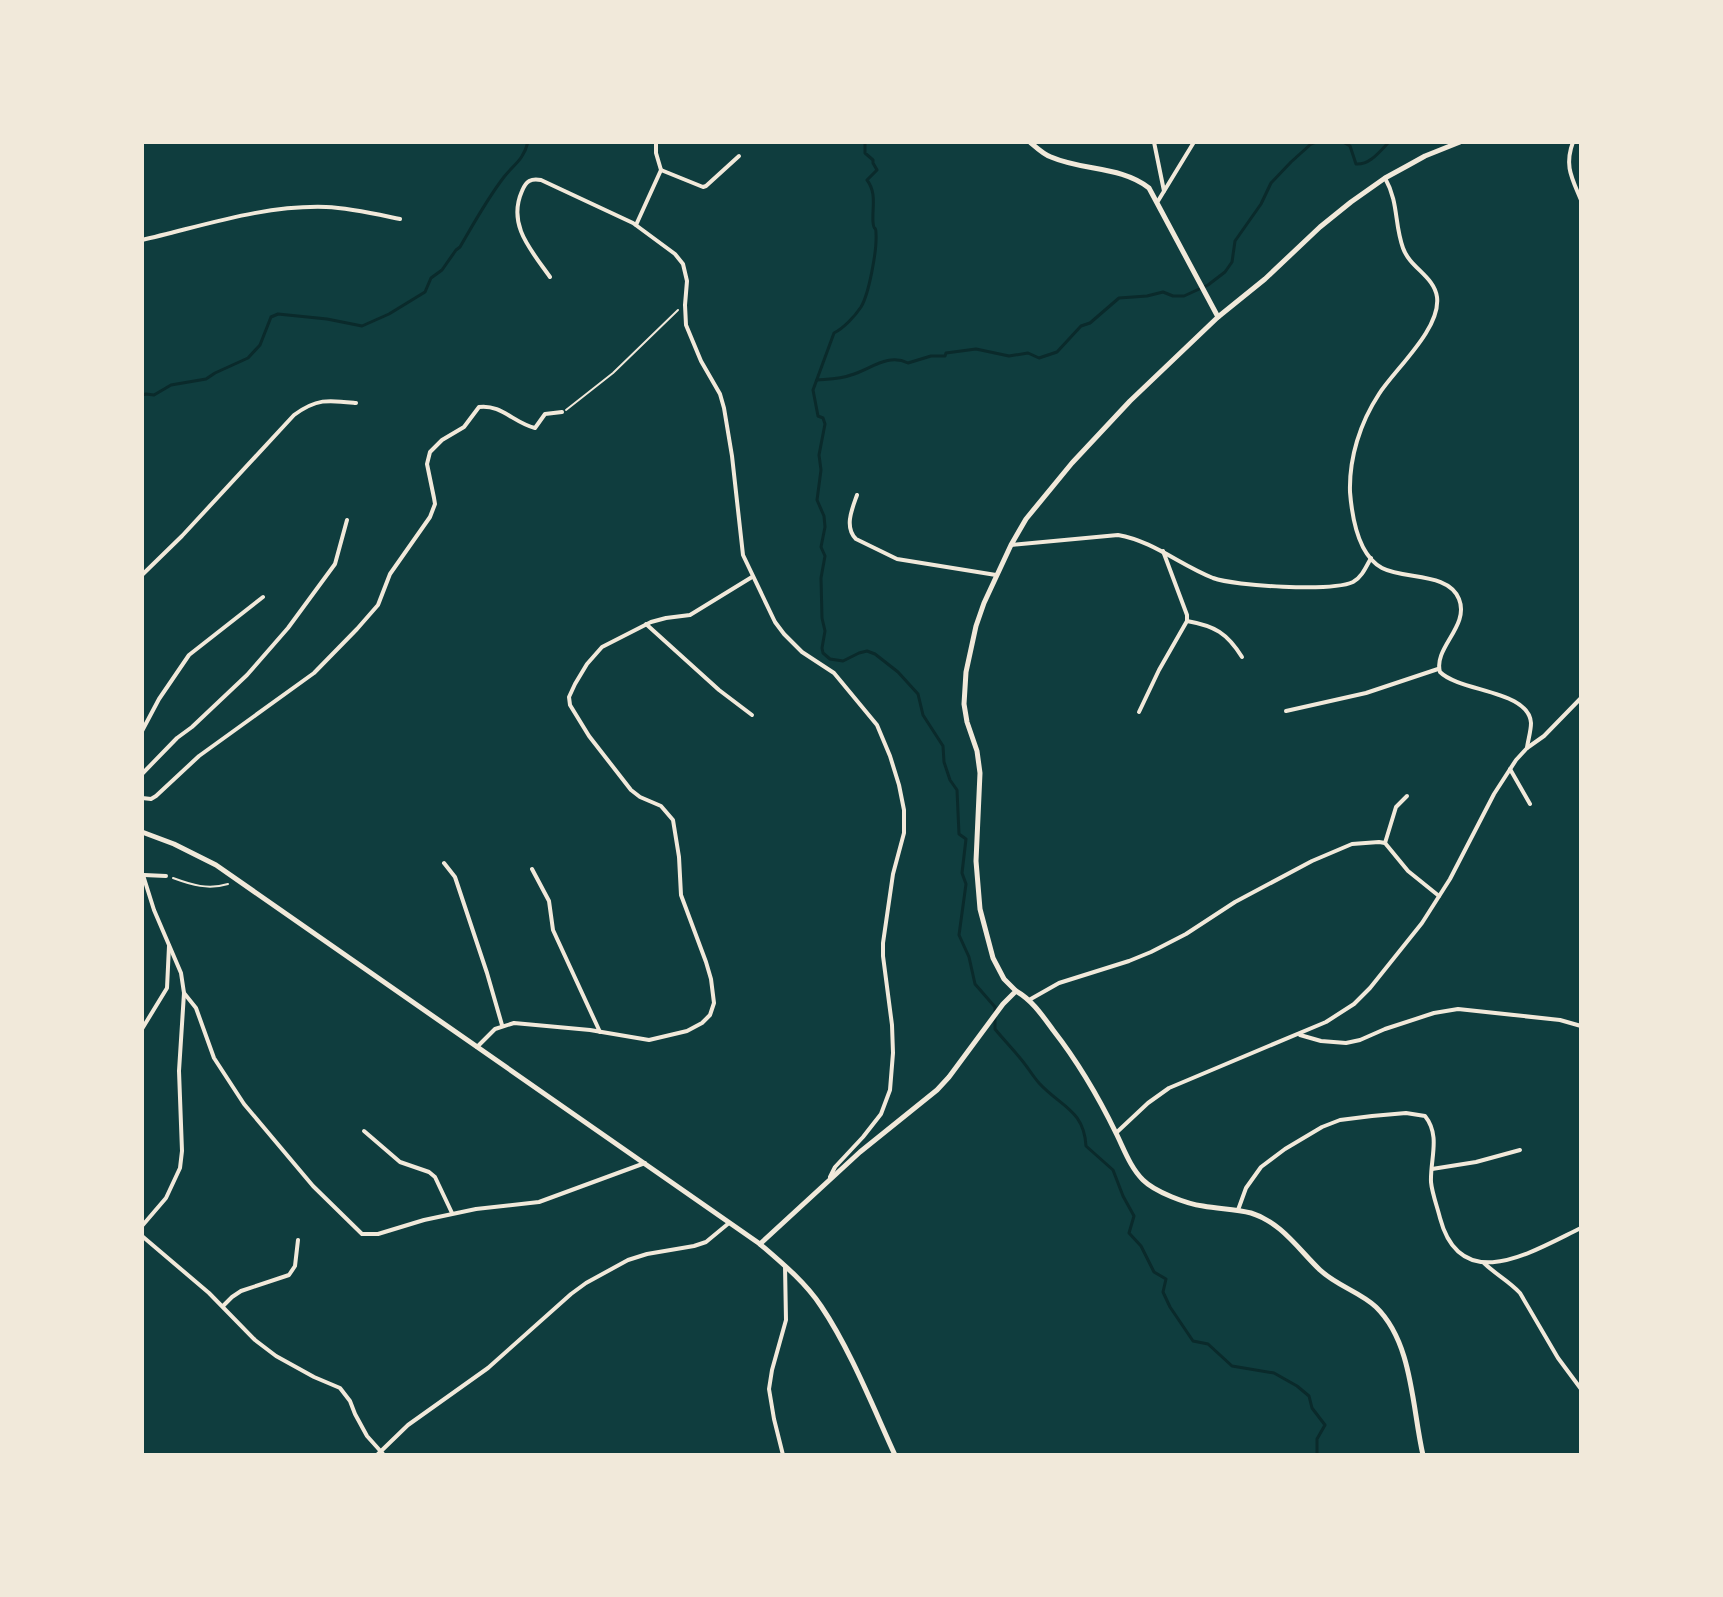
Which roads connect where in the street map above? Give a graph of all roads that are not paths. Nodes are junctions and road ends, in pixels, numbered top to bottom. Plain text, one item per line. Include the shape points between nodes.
1 (656, 142) edge
2 (1030, 142) edge
3 (1154, 142) edge
4 (1194, 142) edge
5 (1446, 142) edge
6 (1460, 142) edge
7 (1573, 142) edge
8 (1439, 150) junction
9 (739, 156) dead end
10 (661, 170) junction
11 (1385, 178) junction
12 (1164, 191) junction
13 (1581, 200) edge
14 (1158, 201) junction
15 (400, 219) dead end
16 (636, 225) junction
17 (142, 240) edge
18 (550, 277) dead end
19 (1218, 317) junction
20 (356, 403) dead end
21 (562, 412) road end
22 (857, 495) dead end
23 (347, 520) dead end
24 (1011, 545) junction
25 (1163, 551) junction
26 (1371, 558) junction
27 (142, 575) edge
28 (996, 575) junction
29 (753, 576) junction
30 (263, 597) dead end
31 (1187, 621) junction
32 (646, 624) junction
33 (1242, 657) dead end
34 (1438, 669) junction
35 (1581, 698) edge
36 (1286, 711) dead end
37 (1139, 712) dead end
38 (752, 715) dead end
39 (142, 731) edge
40 (1527, 748) junction
41 (1510, 769) junction
42 (142, 774) edge
43 (1407, 796) dead end
44 (142, 798) edge
45 (1530, 804) dead end
46 (142, 832) edge
47 (1385, 843) junction
48 (444, 863) dead end
49 (532, 869) dead end
50 (143, 875) edge
51 (166, 876) road end
52 (1440, 896) junction
53 (169, 943) junction
54 (1016, 991) junction
55 (184, 993) junction
56 (1029, 1000) junction
57 (502, 1026) junction
58 (1581, 1026) edge
59 (142, 1029) edge
60 (600, 1032) junction
61 (1297, 1034) junction
62 (477, 1047) junction
63 (364, 1131) dead end
64 (1116, 1133) junction
65 (1520, 1150) dead end
66 (645, 1163) junction
67 (1432, 1169) junction
68 (828, 1183) junction
69 (1238, 1210) junction
70 (452, 1214) junction
71 (729, 1223) junction
72 (142, 1226) edge
73 (1581, 1228) edge
74 (142, 1236) edge
75 (298, 1240) dead end
76 (760, 1244) junction
77 (1484, 1263) junction
78 (785, 1266) junction
79 (223, 1306) junction
80 (1581, 1389) edge
81 (380, 1454) edge
82 (783, 1455) edge
83 (895, 1455) edge
84 (1423, 1455) edge

1 - 10 street
2 - 14 street via 1070,164 1132,176
3 - 12 street
4 - 12 street
5 - 8 street
6 - 8 street
7 - 13 street via 1568,163
8 - 11 street
9 - 10 street via 703,187
10 - 16 street
11 - 19 street
11 - 26 street via 1405,254 1431,282 1437,301 1428,329 1368,413 1353,457 1352,507
12 - 14 street
14 - 19 street
15 - 17 street via 346,208 259,211
16 - 18 street via 541,180 530,180 517,204 517,223
16 - 29 street via 683,264 686,325 723,401 742,549
19 - 24 street via 1072,463
20 - 27 street via 328,400 305,406
21 - 44 street via 545,414 535,428 494,407 479,407 464,427 436,445 427,459 432,513 390,574 378,605 307,679 214,744 156,796
22 - 28 street via 850,520 856,539 897,559
23 - 42 street via 335,564 288,628 247,675
24 - 25 street via 1118,535
24 - 28 street
25 - 26 street via 1214,578 1267,586 1351,583
25 - 31 street
26 - 34 street via 1382,568 1452,588 1460,606 1458,620
28 - 54 street via 976,626 964,704 980,773 980,909 993,958
29 - 32 street via 690,615
29 - 68 street via 784,634 834,673 877,725 904,810 883,943 892,1025 890,1090 881,1114 835,1167
30 - 39 street via 189,655
31 - 33 street via 1224,634
31 - 37 street
32 - 38 street
32 - 60 street via 597,651 575,684 570,705 634,793 670,815 681,895 706,962 714,1003 710,1015 687,1031 640,1039
34 - 36 street
34 - 40 street via 1453,681 1523,706 1531,722
35 - 40 street
40 - 41 street
41 - 45 street
41 - 52 street
43 - 47 street via 1396,807
46 - 62 street via 216,865
47 - 52 street via 1408,871
47 - 56 street via 1336,850 1158,949 1059,983
48 - 57 street via 455,877
49 - 60 street via 549,901 553,930
50 - 51 street
50 - 53 street
52 - 61 street via 1354,1004
53 - 55 street
53 - 59 street via 167,988
54 - 56 street
54 - 68 street via 937,1090
55 - 70 street via 196,1008 214,1058 244,1104 356,1230 378,1234
55 - 72 street via 180,1168 166,1198
56 - 64 street via 1075,1058
57 - 60 street via 536,1024
57 - 62 street
58 - 61 street via 1458,1009 1346,1043
61 - 64 street via 1169,1088
62 - 66 street
63 - 70 street via 400,1162 435,1177
64 - 69 street via 1146,1183 1202,1206
65 - 67 street
66 - 70 street via 539,1202
66 - 71 street
67 - 69 street via 1434,1139 1425,1116 1340,1120 1261,1167
67 - 77 street via 1431,1184 1449,1242 1462,1256
68 - 76 street
69 - 84 street via 1275,1225 1323,1273 1384,1316 1406,1367
71 - 76 street
71 - 81 street via 706,1242 628,1260 586,1283 488,1368 419,1416
73 - 77 street via 1527,1253
74 - 79 street
75 - 79 street via 289,1275 241,1291
76 - 78 street
77 - 80 street via 1520,1293
78 - 82 street via 786,1320 769,1389
78 - 83 street via 821,1305
79 - 81 street via 276,1356 340,1388

